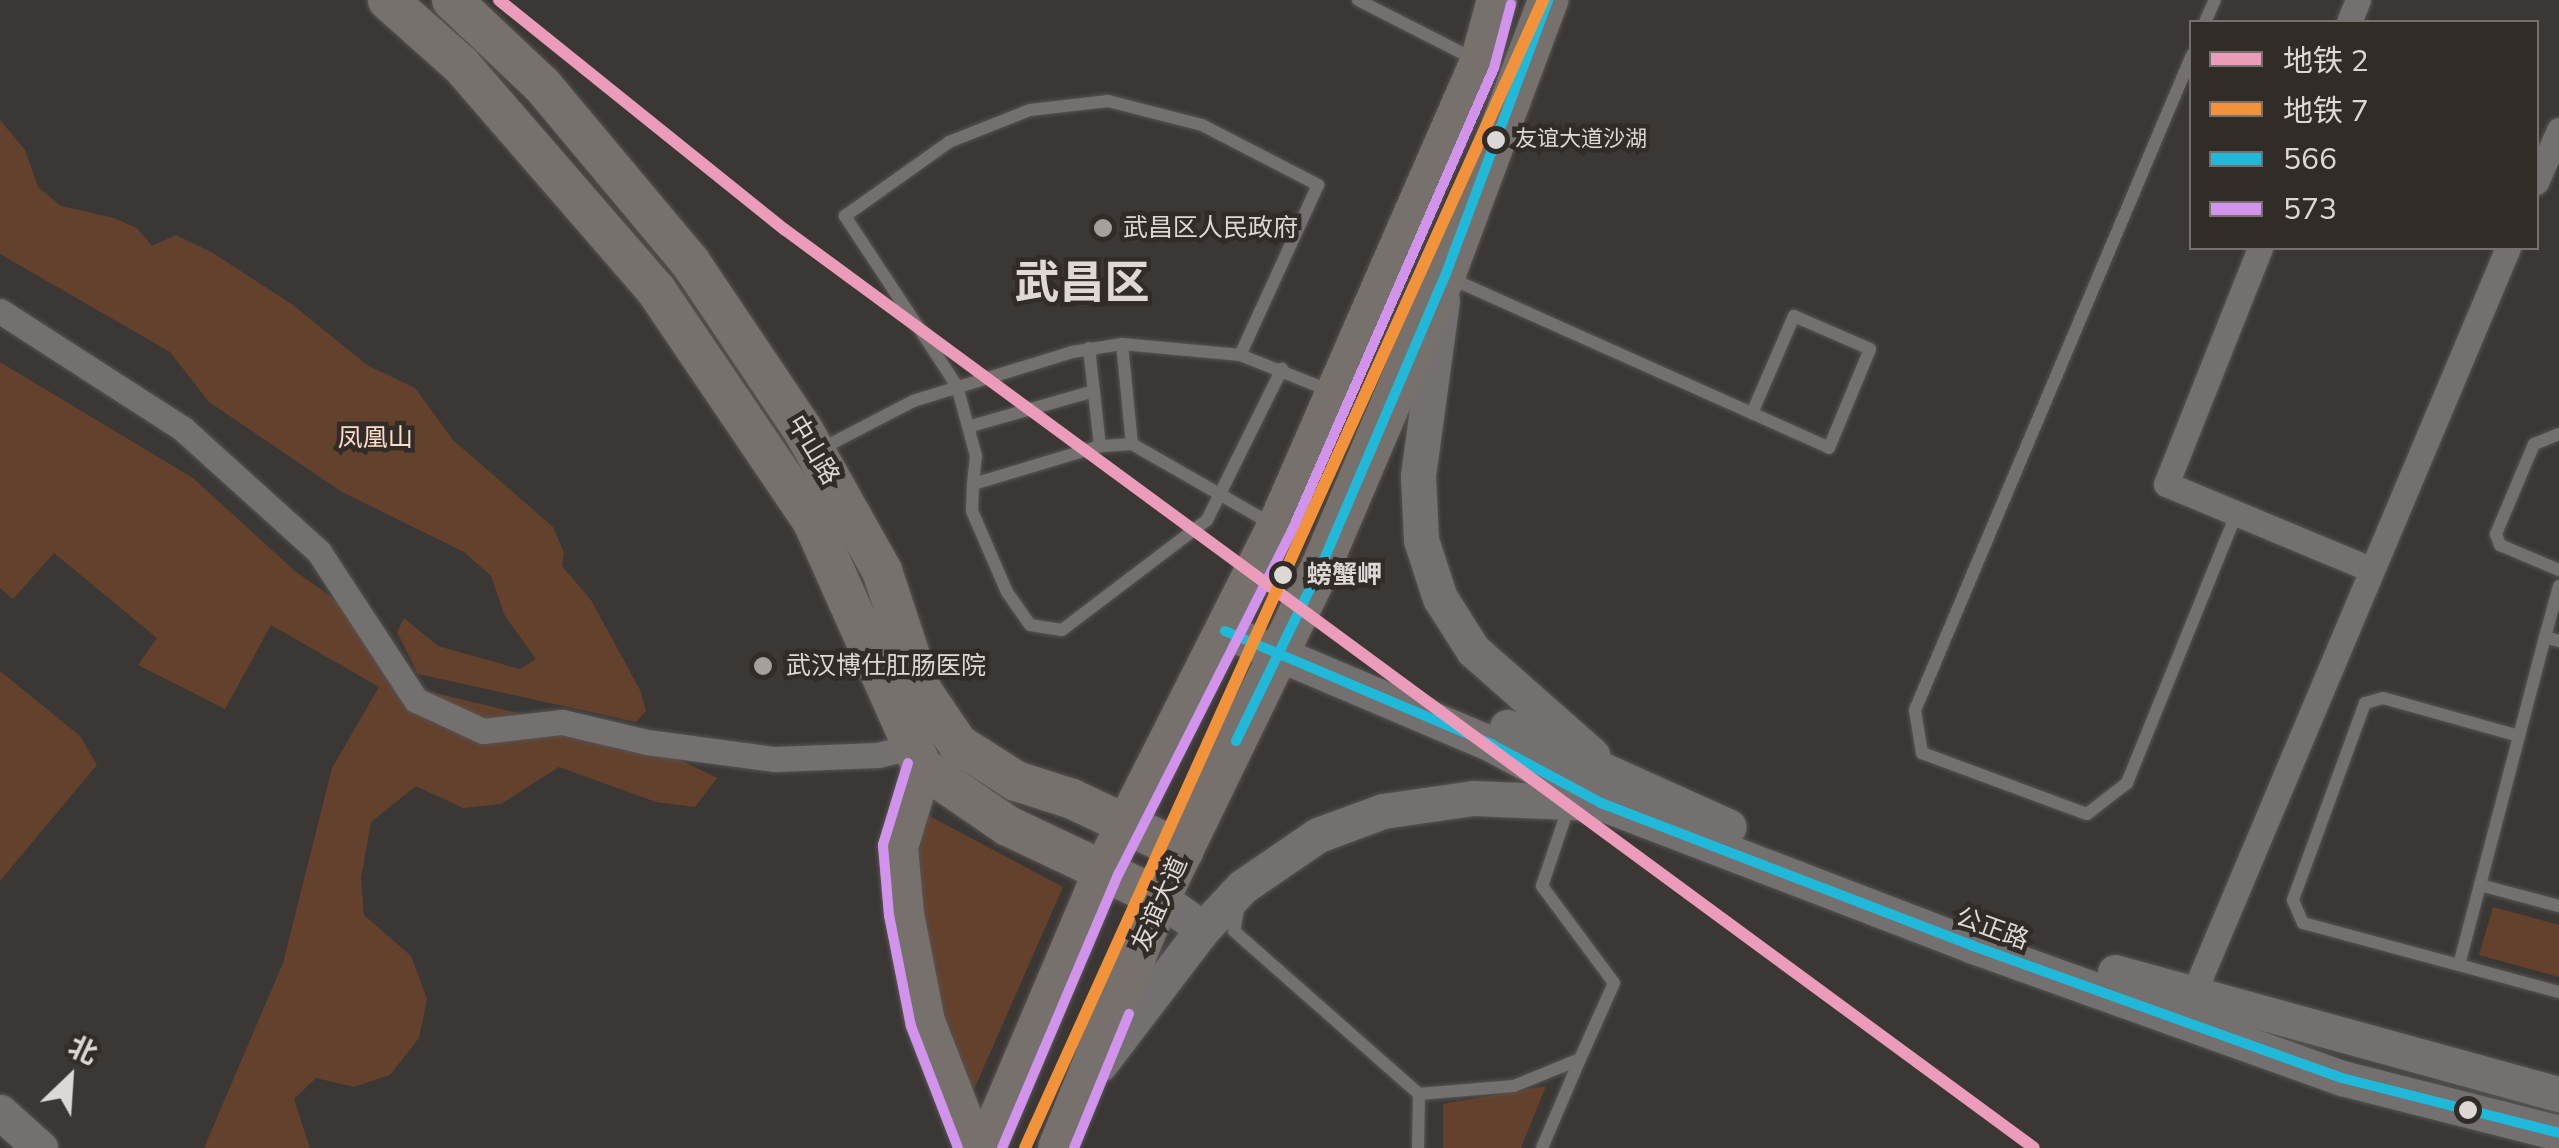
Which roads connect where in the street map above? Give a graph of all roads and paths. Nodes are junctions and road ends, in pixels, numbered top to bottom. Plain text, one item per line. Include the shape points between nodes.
1 (388, 0) edge
2 (452, 0) edge
3 (1358, 0) edge
4 (1497, 0) edge
5 (1548, 0) edge
6 (1480, 62) junction
7 (2189, 62) edge
8 (2559, 130) edge
9 (2539, 175) edge
10 (2259, 250) edge
11 (2507, 250) edge
12 (1445, 276) junction
13 (0, 311) edge
14 (1122, 344) junction
15 (1089, 348) junction
16 (1240, 355) junction
17 (1282, 368) junction
18 (957, 386) junction
19 (1094, 391) junction
20 (1334, 392) junction
21 (1752, 413) junction
22 (971, 426) junction
23 (2559, 434) edge
24 (1132, 444) junction
25 (1100, 446) junction
26 (816, 452) junction
27 (973, 484) junction
28 (1222, 498) junction
29 (2236, 514) junction
30 (1277, 527) junction
31 (2370, 569) junction
32 (2559, 570) edge
33 (2559, 586) edge
34 (1225, 631) junction
35 (2552, 639) edge
36 (1275, 658) junction
37 (2519, 736) junction
38 (916, 756) junction
39 (1598, 796) junction
40 (1128, 824) junction
41 (1183, 851) junction
42 (1106, 867) junction
43 (2480, 885) junction
44 (1242, 886) junction
45 (1160, 898) junction
46 (2559, 906) edge
47 (1203, 930) junction
48 (2459, 965) junction
49 (2559, 992) edge
50 (2192, 997) junction
51 (1580, 1059) junction
52 (1084, 1085) junction
53 (1419, 1094) junction
54 (2559, 1094) edge
55 (0, 1112) edge
56 (2559, 1134) edge
57 (40, 1148) edge
58 (974, 1148) edge
59 (986, 1148) edge
60 (1058, 1148) edge
61 (1418, 1148) edge
62 (1542, 1148) edge

1 - 38 main road, 中山路 via 461,65 656,290 812,520
2 - 26 main road, 中山路 via 542,85 690,262
3 - 6 lane
4 - 6 main road
5 - 12 main road, 友谊大道
6 - 20 main road
7 - 29 lane via 1915,710 1922,753 2087,814 2127,783
8 - 9 street
10 - 29 street via 2166,484
11 - 31 street
12 - 21 lane
12 - 36 main road, 友谊大道
12 - 39 main road via 1418,476 1422,540 1440,598 1472,650
13 - 38 street via 183,429 319,552 416,700 483,732 562,722 646,742 775,759
14 - 15 lane
14 - 16 lane
14 - 24 lane
15 - 18 lane
15 - 19 lane
16 - 17 lane
16 - 18 lane via 1318,185 1163,111 1108,101 1030,110 949,142 845,216
17 - 20 lane
17 - 28 lane
18 - 22 lane
18 - 26 lane via 890,409
19 - 22 lane
19 - 25 lane
20 - 30 main road
21 - 21 lane via 1829,448 1870,349 1794,316
22 - 27 lane
23 - 32 lane via 2534,444 2496,534 2500,545
24 - 25 lane
24 - 28 lane
25 - 27 lane
26 - 40 main road, 中山路 via 882,570 922,690 958,744 1016,780
27 - 28 lane via 972,511 1007,592 1030,625 1046,632 1062,630 1168,555
28 - 30 lane
29 - 31 street
30 - 34 main road
31 - 50 street
33 - 35 lane
34 - 36 main road, 公正路
34 - 40 main road
35 - 37 lane
36 - 39 main road, 公正路 via 1443,724 1495,721
36 - 41 main road, 友谊大道
37 - 43 lane
37 - 48 lane via 2383,698 2365,703 2293,900 2303,923
38 - 42 main road via 1008,826
38 - 58 main road via 898,847 904,914 926,1022
39 - 44 main road via 1474,798 1382,811 1318,835
39 - 50 main road, 公正路
39 - 51 lane via 1542,886 1614,983
39 - 56 main road, 公正路 via 2342,1078
40 - 41 main road, 中山路
40 - 42 main road
41 - 45 main road, 友谊大道
42 - 45 main road
42 - 59 main road
43 - 46 lane
43 - 48 lane
44 - 47 main road
44 - 53 lane via 1234,931
45 - 47 main road
45 - 52 main road, 友谊大道
47 - 52 main road
48 - 49 lane
50 - 54 main road, 公正路
51 - 53 lane via 1514,1086
51 - 62 lane
52 - 60 main road, 友谊大道
53 - 61 lane
55 - 57 main road

